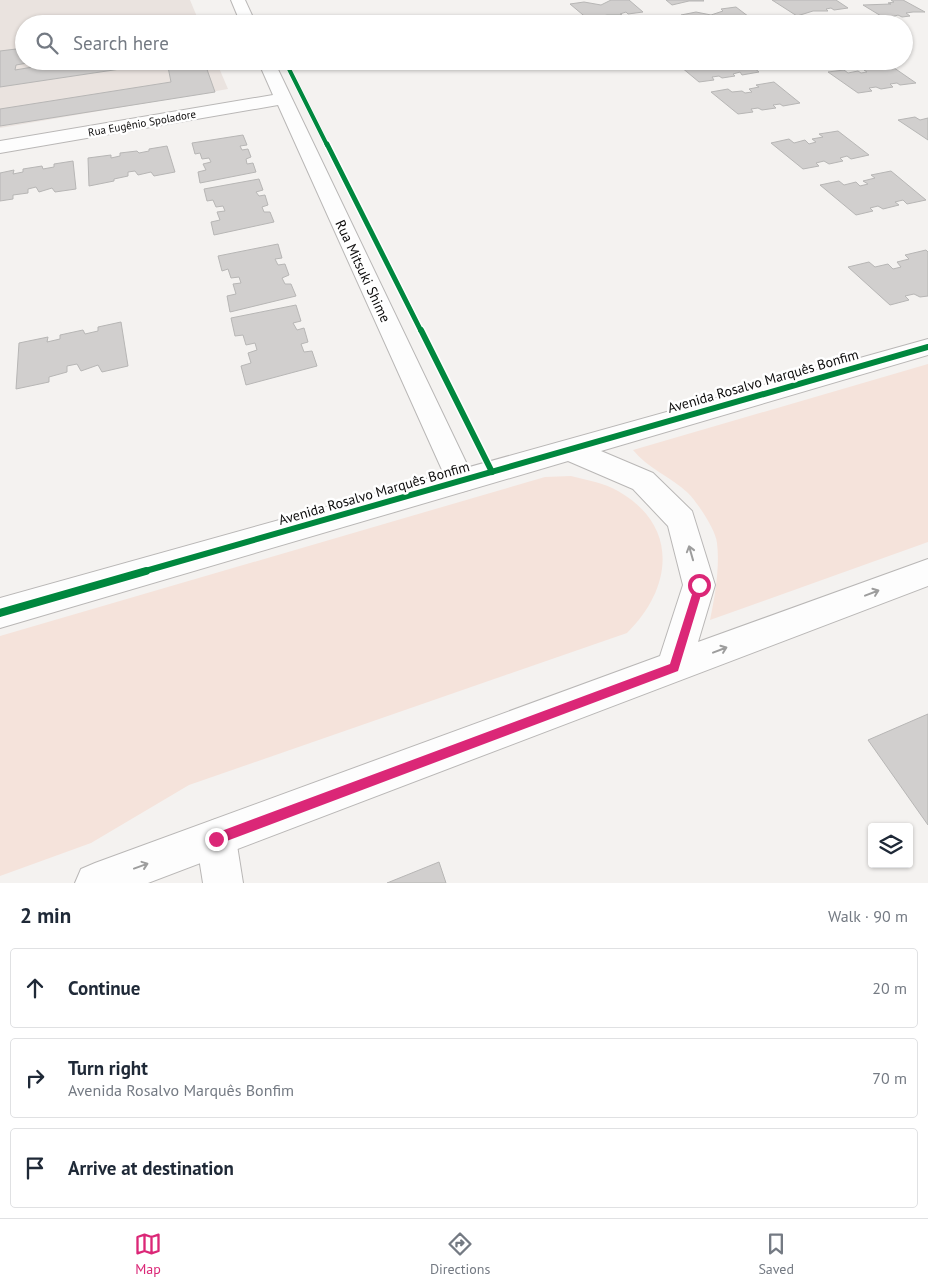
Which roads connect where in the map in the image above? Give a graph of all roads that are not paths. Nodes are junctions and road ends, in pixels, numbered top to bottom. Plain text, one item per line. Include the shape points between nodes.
1 (238, 0) edge
2 (245, 15) edge
3 (270, 70) edge
4 (283, 99) junction
5 (0, 147) edge
6 (928, 347) edge
7 (570, 450) junction
8 (461, 481) junction
9 (928, 572) edge
10 (0, 613) edge
11 (674, 667) junction
12 (216, 839) junction
13 (95, 883) edge
14 (223, 883) edge

1 - 2 street
3 - 4 street, Rua Mitsuki Shime
4 - 5 street, Rua Eugênio Spoladore
4 - 8 street, Rua Mitsuki Shime
6 - 7 street, Avenida Rosalvo Marquês Bonfim
7 - 8 street, Avenida Rosalvo Marquês Bonfim
11 -> 7 street via 699,585 681,520 643,481
8 - 10 street, Avenida Rosalvo Marquês Bonfim
11 -> 9 street
11 - 12 street
13 -> 12 street
12 - 14 street

